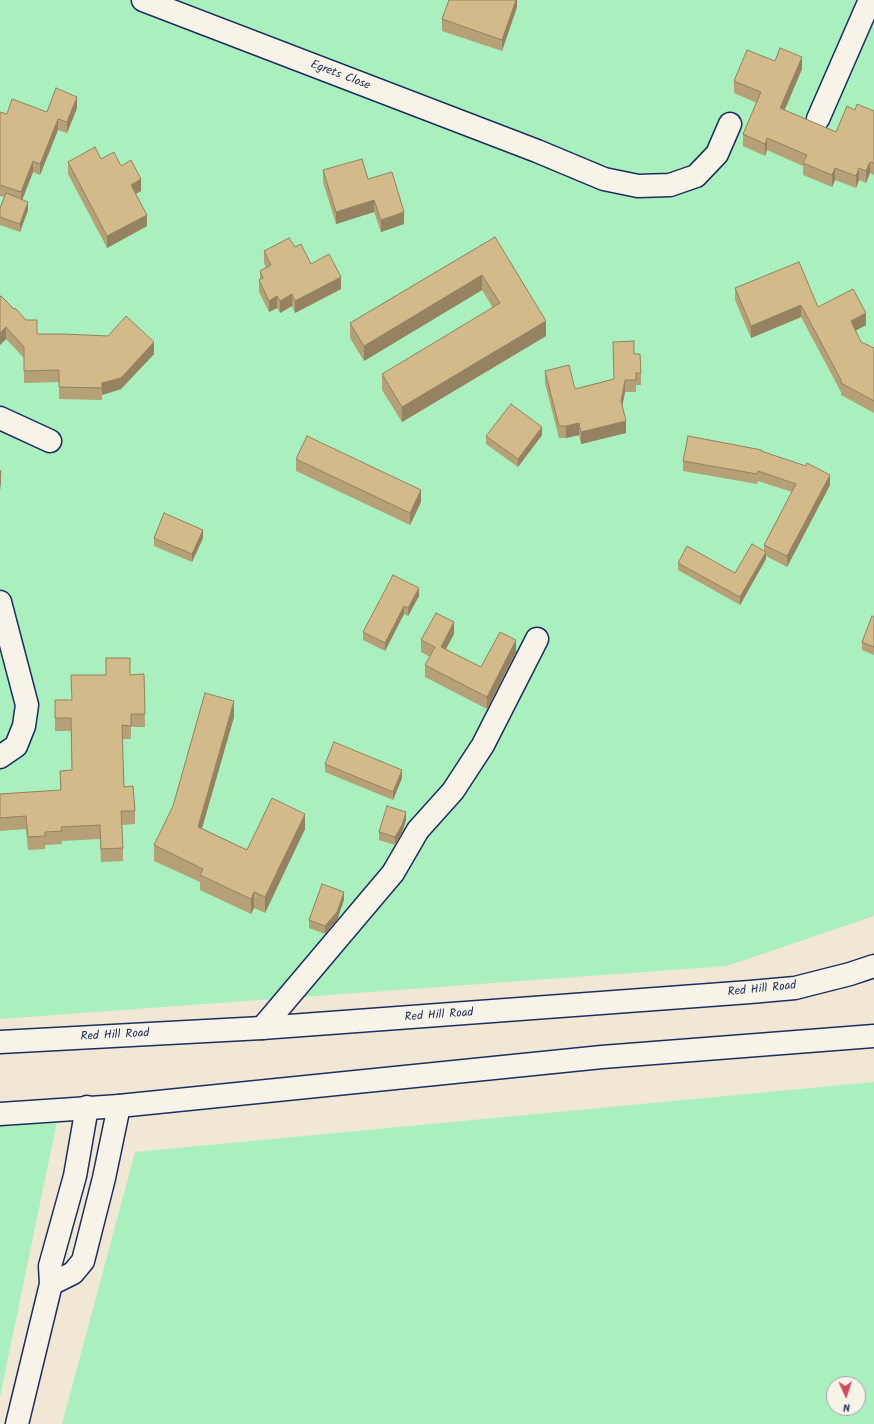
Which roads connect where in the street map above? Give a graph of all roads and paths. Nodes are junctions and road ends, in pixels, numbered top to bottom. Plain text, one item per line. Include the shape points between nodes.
1 (143, 0) edge
2 (870, 0) edge
3 (818, 119) dead end
4 (730, 124) dead end
5 (0, 418) edge
6 (50, 441) dead end
7 (0, 602) edge
8 (537, 639) dead end
9 (0, 757) edge
10 (874, 957) edge
11 (874, 966) edge
12 (850, 974) junction
13 (262, 1028) junction
14 (874, 1036) edge
15 (0, 1042) edge
16 (118, 1106) junction
17 (86, 1107) junction
18 (0, 1114) edge
19 (52, 1284) junction
20 (18, 1424) edge

1 - 4 street, Egrets Close via 604,179 638,186 670,185 696,176 717,154
2 - 3 street
5 - 6 street
7 - 9 street via 27,705 24,726 16,746
8 - 13 street via 483,745 453,791 418,830 392,873
10 - 12 street
11 - 12 street, Red Hill Road
12 - 13 street, Red Hill Road via 795,988 743,993
13 - 15 street, Red Hill Road
14 - 16 street via 602,1057
16 - 17 street
16 - 19 street via 104,1178 83,1261 73,1273
17 - 18 street
17 - 19 street via 75,1176 50,1266
19 - 20 street

